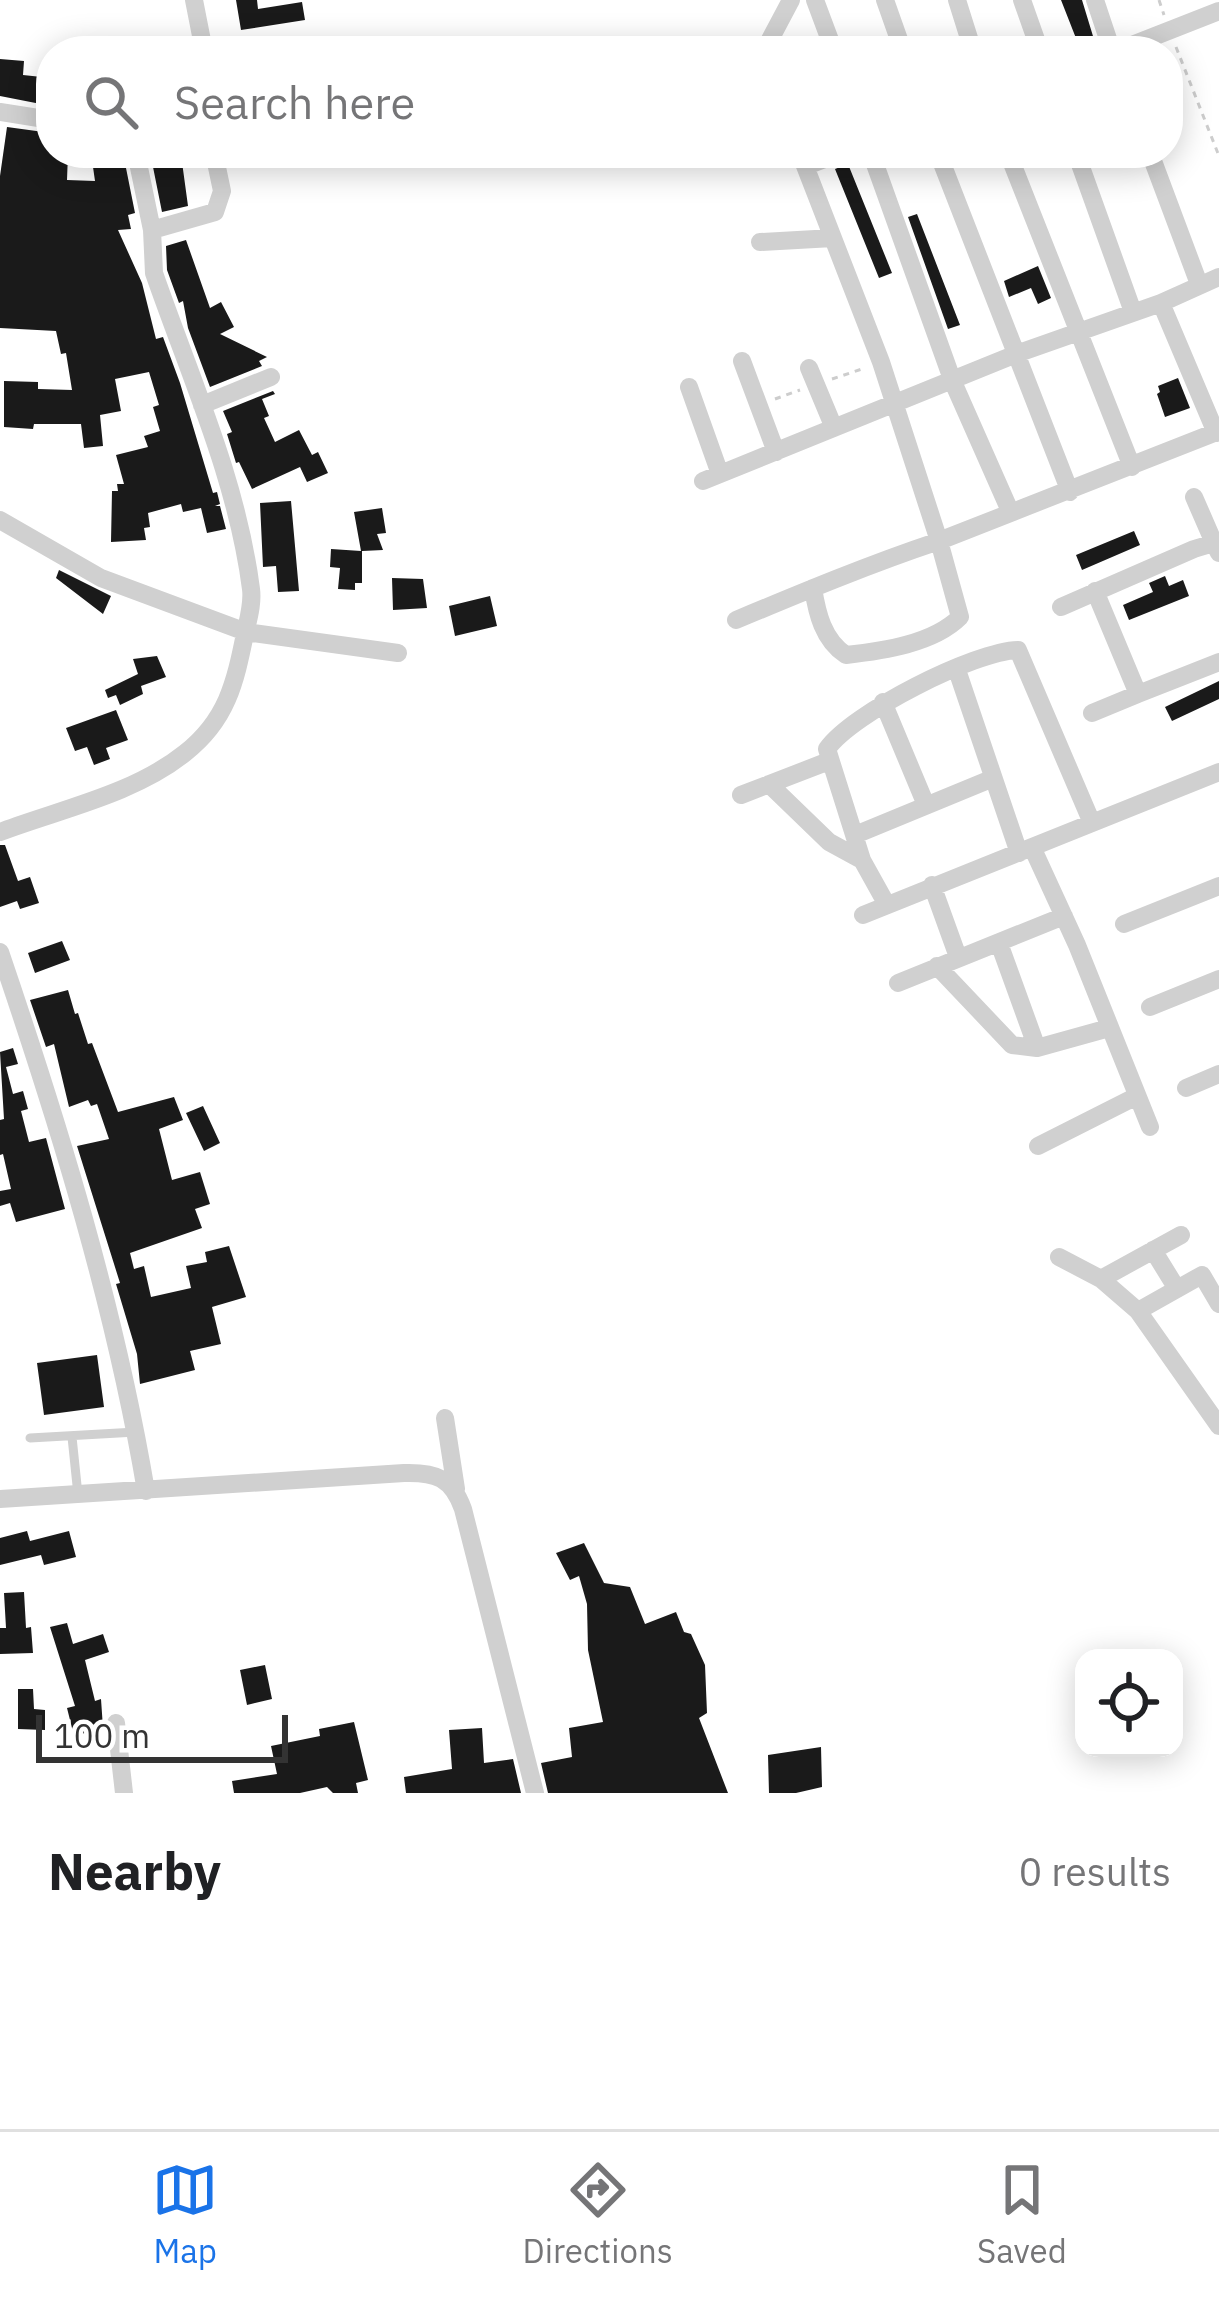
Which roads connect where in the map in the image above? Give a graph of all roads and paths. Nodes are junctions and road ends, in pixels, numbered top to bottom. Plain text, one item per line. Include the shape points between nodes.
1 (194, 0) edge
2 (790, 0) edge
3 (815, 0) edge
4 (885, 0) edge
5 (957, 0) edge
6 (1022, 0) edge
7 (1095, 0) edge
8 (1159, 0) edge
9 (1219, 11) edge
10 (1169, 29) junction
11 (201, 36) edge
12 (772, 36) edge
13 (828, 36) edge
14 (897, 36) edge
15 (968, 36) edge
16 (1035, 36) edge
17 (1108, 36) edge
18 (1152, 36) edge
19 (1172, 36) edge
20 (1183, 65) edge
21 (0, 112) edge
22 (36, 118) edge
23 (1219, 156) edge
24 (139, 168) edge
25 (217, 168) edge
26 (806, 168) edge
27 (876, 168) edge
28 (944, 168) edge
29 (1014, 168) edge
30 (1081, 168) edge
31 (1156, 168) edge
32 (152, 230) junction
33 (833, 238) junction
34 (760, 242) dead end
35 (1219, 277) edge
36 (1199, 284) junction
37 (1162, 303) junction
38 (1133, 312) junction
39 (1079, 334) junction
40 (1016, 354) junction
41 (742, 361) dead end
42 (809, 368) dead end
43 (271, 377) dead end
44 (953, 382) junction
45 (689, 387) dead end
46 (895, 404) junction
47 (202, 405) junction
48 (834, 428) junction
49 (1218, 432) edge
50 (776, 452) junction
51 (1132, 466) junction
52 (1070, 492) junction
53 (1194, 497) dead end
54 (1010, 511) junction
55 (0, 520) edge
56 (939, 541) junction
57 (1216, 548) edge
58 (813, 587) junction
59 (1095, 591) junction
60 (1061, 607) dead end
61 (736, 620) dead end
62 (247, 627) junction
63 (398, 653) dead end
64 (1219, 662) edge
65 (957, 670) junction
66 (1138, 694) junction
67 (883, 702) junction
68 (1092, 712) dead end
69 (829, 760) junction
70 (1219, 772) edge
71 (991, 779) junction
72 (769, 784) junction
73 (741, 795) dead end
74 (926, 806) junction
75 (1092, 823) junction
76 (0, 832) edge
77 (855, 835) junction
78 (1025, 850) junction
79 (862, 860) junction
80 (932, 885) junction
81 (1217, 894) edge
82 (887, 905) junction
83 (863, 915) dead end
84 (1064, 916) junction
85 (1124, 924) dead end
86 (999, 943) junction
87 (0, 952) edge
88 (958, 957) junction
89 (938, 966) junction
90 (1219, 979) edge
91 (898, 983) dead end
92 (1150, 1007) dead end
93 (1109, 1028) junction
94 (1037, 1048) junction
95 (1219, 1074) edge
96 (1186, 1088) dead end
97 (1137, 1096) junction
98 (1150, 1127) dead end
99 (1038, 1146) dead end
100 (1181, 1234) dead end
101 (1153, 1250) junction
102 (1059, 1257) dead end
103 (1101, 1279) junction
104 (1178, 1289) junction
105 (1219, 1304) edge
106 (1138, 1311) junction
107 (445, 1418) dead end
108 (1219, 1426) edge
109 (136, 1432) junction
110 (71, 1437) junction
111 (30, 1438) dead end
112 (456, 1489) junction
113 (146, 1491) junction
114 (78, 1495) junction
115 (0, 1499) edge
116 (116, 1723) dead end
117 (124, 1793) edge
118 (535, 1793) edge

1 - 11 street
2 - 12 street
3 - 13 street
4 - 14 street
5 - 15 street
6 - 16 street
7 - 17 street
8 - 10 path
9 - 10 street
10 - 18 street
10 - 19 path
20 - 23 path
21 - 22 street
24 - 32 street
25 - 32 street via 215,212
26 - 33 street
27 - 44 street
28 - 40 street
29 - 39 street
30 - 38 street
31 - 36 street
32 - 47 street via 154,273
33 - 34 street
33 - 46 street
35 - 36 street
36 - 37 street
37 - 38 street
37 - 49 street
38 - 39 street
39 - 40 street
39 - 51 street
40 - 44 street
40 - 52 street
41 - 50 street
42 - 48 street
43 - 47 street
44 - 46 street
44 - 54 street
45 - 50 street via 712,478
46 - 48 street
46 - 56 street
47 - 62 street via 252,593
48 - 50 street
49 - 51 street
51 - 52 street
52 - 54 street
53 - 57 street
54 - 56 street
55 - 62 street via 101,578
56 - 58 street
56 - 58 street via 960,617 922,638 846,655 830,642
57 - 59 street
58 - 61 street
59 - 60 street
59 - 66 street
62 - 63 street
62 - 76 street via 227,707 210,731 155,773
64 - 66 street
65 - 67 street
65 - 71 street
65 - 75 street via 1018,650
66 - 68 street
67 - 69 street via 835,738
67 - 74 street
69 - 72 street
69 - 77 street
70 - 75 street
71 - 74 street
71 - 78 street
72 - 73 street
72 - 79 street via 842,853
74 - 77 street
75 - 78 street
77 - 79 street
78 - 80 street
78 - 84 street
79 - 82 street
80 - 82 street
80 - 88 street
81 - 85 street
82 - 83 street
84 - 86 street
84 - 93 street
86 - 88 street
86 - 94 street
87 - 109 street via 53,1109
88 - 89 street
89 - 91 street
89 - 94 street via 1012,1045
90 - 92 street
93 - 94 street
93 - 97 street
95 - 96 street
97 - 98 street
97 - 99 street
100 - 101 street
101 - 103 street
101 - 104 street
102 - 103 street
103 - 106 street
104 - 105 street via 1202,1275
104 - 106 street
106 - 108 street
107 - 112 street
109 - 110 lane
109 - 113 street
110 - 111 lane
110 - 114 lane
112 - 113 street via 425,1472
112 - 118 street
113 - 114 street
114 - 115 street
116 - 117 street

